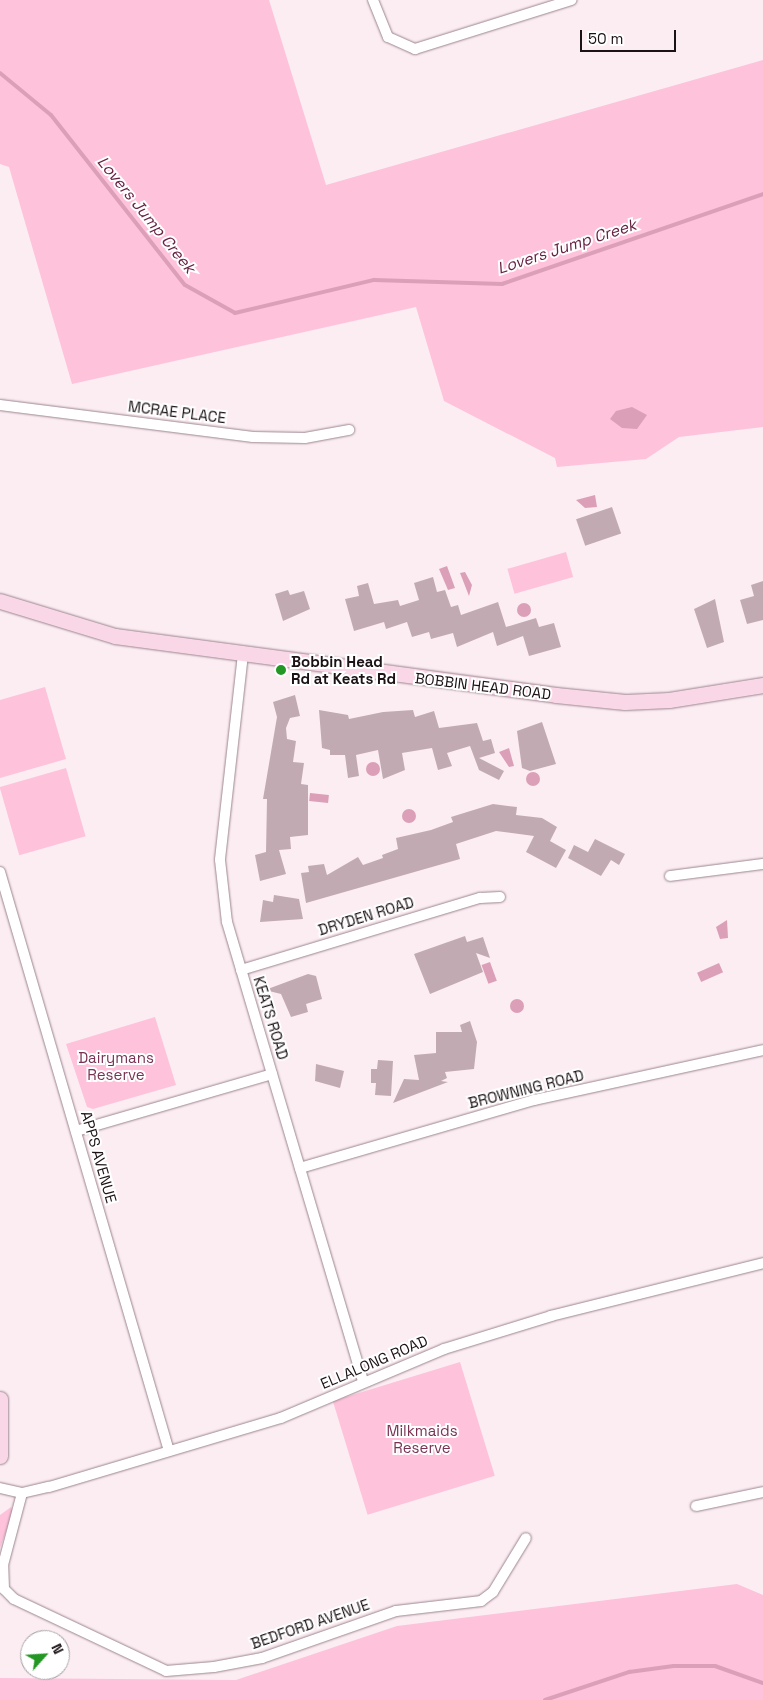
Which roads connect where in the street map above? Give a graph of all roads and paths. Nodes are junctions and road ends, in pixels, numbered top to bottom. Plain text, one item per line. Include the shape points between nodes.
1 (373, 0) edge
2 (571, 0) edge
3 (0, 405) edge
4 (349, 430) dead end
5 (0, 601) edge
6 (243, 654) junction
7 (763, 684) edge
8 (763, 864) edge
9 (0, 872) edge
10 (670, 876) dead end
11 (500, 897) dead end
12 (241, 970) junction
13 (763, 1050) edge
14 (272, 1074) junction
15 (76, 1132) junction
16 (300, 1168) junction
17 (763, 1263) edge
18 (363, 1382) junction
19 (0, 1399) edge
20 (169, 1451) junction
21 (0, 1456) edge
22 (0, 1488) edge
23 (763, 1492) edge
24 (22, 1493) junction
25 (696, 1506) dead end
26 (526, 1538) dead end
27 (2, 1589) edge

1 - 2 street via 388,37 415,48
3 - 4 street, MCRAE PLACE via 253,437 305,438
5 - 6 main road, BOBBIN HEAD ROAD via 115,636
6 - 7 main road, BOBBIN HEAD ROAD via 624,702
6 - 12 street, KEATS ROAD via 220,860 227,922
8 - 10 street
9 - 15 street, APPS AVENUE
11 - 12 street, DRYDEN ROAD via 480,898
12 - 14 street, KEATS ROAD
13 - 16 street, BROWNING ROAD via 534,1100
14 - 15 street
14 - 16 street, KEATS ROAD
15 - 20 street, APPS AVENUE
16 - 18 street, KEATS ROAD
17 - 18 street, ELLALONG ROAD via 551,1316 444,1349
18 - 20 street, ELLALONG ROAD via 281,1418
19 - 21 main road
20 - 24 street, ELLALONG ROAD
22 - 24 street, ELLALONG ROAD
23 - 25 street
24 - 27 street via 3,1564
26 - 27 street, BEDFORD AVENUE via 493,1592 481,1601 396,1611 262,1658 214,1667 166,1671 14,1599

